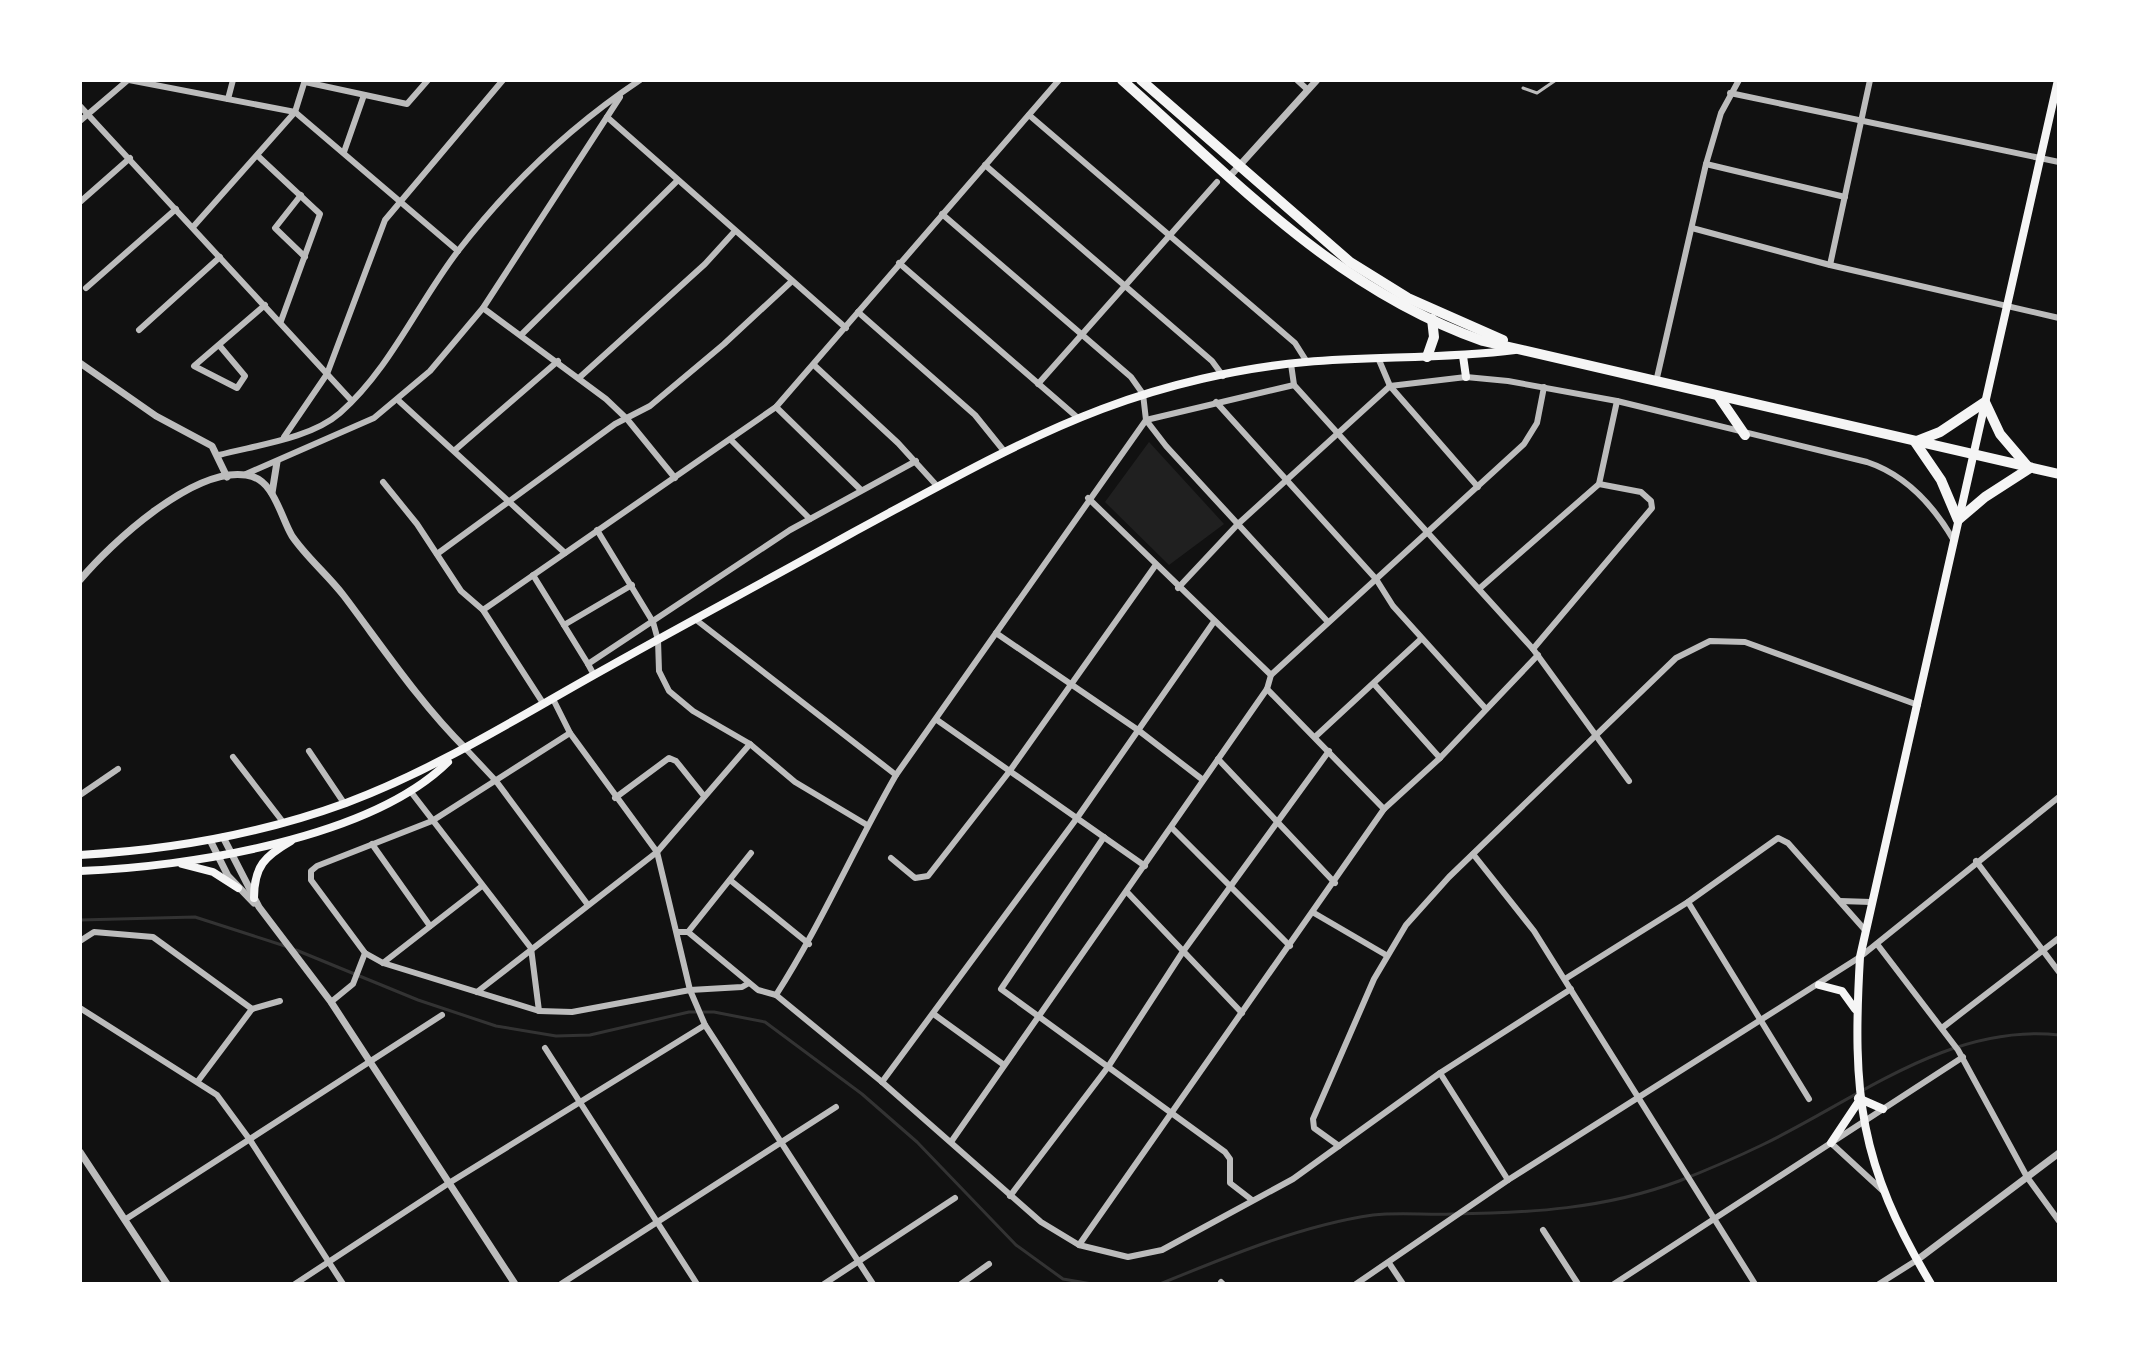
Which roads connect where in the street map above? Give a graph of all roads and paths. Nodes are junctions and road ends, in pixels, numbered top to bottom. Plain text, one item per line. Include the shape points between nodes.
1 (129, 80) edge
2 (233, 80) edge
3 (428, 80) edge
4 (503, 80) edge
5 (640, 80) edge
6 (1059, 80) edge
7 (1122, 80) edge
8 (1141, 80) edge
9 (1297, 80) edge
10 (1317, 80) edge
11 (1556, 80) edge
12 (1739, 80) edge
13 (1870, 80) edge
14 (2058, 80) edge
15 (305, 81) edge
16 (166, 84) edge
17 (1523, 88) dead end
18 (1308, 90) junction
19 (624, 91) junction
20 (1730, 93) junction
21 (364, 95) junction
22 (228, 99) junction
23 (80, 106) edge
24 (295, 112) junction
25 (88, 114) junction
26 (1029, 115) junction
27 (607, 117) junction
28 (80, 121) edge
29 (1863, 123) junction
30 (344, 152) junction
31 (259, 157) junction
32 (130, 158) junction
33 (2042, 158) junction
34 (2059, 162) edge
35 (1706, 164) junction
36 (985, 165) junction
37 (1239, 167) junction
38 (1230, 176) junction
39 (677, 181) junction
40 (1217, 182) dead end
41 (301, 195) junction
42 (1845, 197) junction
43 (400, 200) junction
44 (80, 202) edge
45 (176, 209) junction
46 (942, 214) junction
47 (193, 227) junction
48 (1692, 228) junction
49 (735, 231) junction
50 (1169, 237) junction
51 (458, 251) junction
52 (220, 257) junction
53 (305, 257) junction
54 (899, 263) junction
55 (1830, 265) junction
56 (792, 281) junction
57 (1125, 286) junction
58 (86, 288) dead end
59 (265, 305) junction
60 (483, 308) junction
61 (2007, 308) junction
62 (1430, 309) junction
63 (858, 312) junction
64 (2059, 318) edge
65 (281, 321) junction
66 (1433, 322) junction
67 (846, 328) junction
68 (139, 330) dead end
69 (1081, 333) junction
70 (521, 335) junction
71 (219, 345) junction
72 (1524, 349) junction
73 (1463, 356) junction
74 (1427, 357) junction
75 (1379, 360) junction
76 (558, 361) junction
77 (1307, 362) junction
78 (80, 363) edge
79 (1291, 364) junction
80 (815, 366) junction
81 (327, 374) junction
82 (1223, 376) junction
83 (580, 377) junction
84 (1466, 377) junction
85 (1656, 382) junction
86 (1038, 384) junction
87 (1294, 385) junction
88 (1390, 386) junction
89 (1544, 387) junction
90 (1143, 394) junction
91 (1719, 397) junction
92 (351, 400) junction
93 (399, 401) junction
94 (1617, 401) junction
95 (1216, 402) junction
96 (1985, 402) junction
97 (776, 407) junction
98 (1078, 418) junction
99 (627, 419) junction
100 (1146, 420) junction
101 (1337, 434) junction
102 (1745, 435) junction
103 (283, 438) junction
104 (731, 440) junction
105 (1915, 442) junction
106 (455, 450) junction
107 (1004, 451) junction
108 (219, 455) junction
109 (1973, 456) junction
110 (916, 461) junction
111 (277, 462) junction
112 (2030, 468) junction
113 (246, 474) junction
114 (2059, 474) edge
115 (227, 477) junction
116 (675, 478) junction
117 (1287, 481) junction
118 (383, 482) dead end
119 (1599, 484) junction
120 (938, 487) junction
121 (1478, 487) junction
122 (861, 490) junction
123 (272, 493) junction
124 (1088, 498) junction
125 (508, 500) junction
126 (810, 519) junction
127 (1958, 520) junction
128 (1238, 524) junction
129 (597, 530) junction
130 (1428, 533) junction
131 (1953, 539) junction
132 (565, 553) junction
133 (437, 554) junction
134 (1155, 566) junction
135 (533, 575) junction
136 (1376, 579) junction
137 (80, 580) edge
138 (632, 585) junction
139 (1178, 588) junction
140 (1480, 588) junction
141 (483, 610) junction
142 (695, 619) junction
143 (653, 622) junction
144 (1328, 622) junction
145 (1213, 623) junction
146 (564, 625) junction
147 (996, 633) junction
148 (1421, 639) junction
149 (658, 640) junction
150 (1536, 652) junction
151 (588, 664) junction
152 (594, 675) junction
153 (1271, 675) junction
154 (1070, 683) junction
155 (1374, 684) junction
156 (1267, 689) junction
157 (553, 699) junction
158 (543, 703) junction
159 (1918, 705) junction
160 (1486, 709) junction
161 (937, 720) junction
162 (1138, 730) junction
163 (570, 733) junction
164 (1595, 733) junction
165 (1315, 737) junction
166 (750, 744) junction
167 (466, 749) junction
168 (309, 751) dead end
169 (1329, 751) junction
170 (454, 756) junction
171 (233, 757) dead end
172 (1440, 758) junction
173 (1218, 759) junction
174 (118, 769) dead end
175 (1009, 772) junction
176 (896, 775) junction
177 (1203, 780) junction
178 (496, 781) junction
179 (1629, 781) dead end
180 (411, 792) junction
181 (80, 795) edge
182 (704, 796) junction
183 (2059, 797) edge
184 (615, 798) junction
185 (344, 803) junction
186 (1384, 809) junction
187 (1077, 818) junction
188 (432, 821) junction
189 (283, 822) junction
190 (1279, 822) junction
191 (867, 825) junction
192 (1172, 828) junction
193 (301, 834) junction
194 (223, 837) junction
195 (1104, 837) junction
196 (210, 840) junction
197 (372, 844) junction
198 (657, 852) junction
199 (230, 853) junction
200 (751, 853) dead end
201 (1473, 854) junction
202 (80, 855) edge
203 (216, 856) junction
204 (891, 858) dead end
205 (1976, 861) junction
206 (174, 863) junction
207 (1145, 866) junction
208 (80, 871) edge
209 (730, 880) junction
210 (1335, 883) junction
211 (482, 886) junction
212 (1231, 887) junction
213 (238, 888) junction
214 (1127, 892) junction
215 (1840, 901) junction
216 (1688, 902) junction
217 (1871, 902) junction
218 (256, 903) junction
219 (588, 905) junction
220 (1314, 913) junction
221 (430, 926) junction
222 (1865, 930) junction
223 (677, 932) junction
224 (688, 932) junction
225 (2059, 938) edge
226 (80, 941) edge
227 (809, 944) junction
228 (1877, 944) junction
229 (1290, 946) junction
230 (531, 948) junction
231 (2043, 950) junction
232 (365, 953) junction
233 (1182, 953) junction
234 (1386, 955) junction
235 (1860, 957) junction
236 (383, 963) junction
237 (2059, 972) edge
238 (1565, 979) junction
239 (749, 983) junction
240 (1819, 985) junction
241 (1571, 989) junction
242 (690, 990) junction
243 (477, 992) junction
244 (776, 995) junction
245 (280, 1001) dead end
246 (331, 1002) junction
247 (80, 1008) edge
248 (252, 1009) junction
249 (539, 1011) junction
250 (1856, 1011) junction
251 (1242, 1013) junction
252 (442, 1015) dead end
253 (935, 1015) junction
254 (1039, 1016) junction
255 (1763, 1020) junction
256 (704, 1021) junction
257 (1942, 1028) junction
258 (545, 1048) dead end
259 (1963, 1057) junction
260 (370, 1062) junction
261 (1004, 1065) junction
262 (1108, 1067) junction
263 (1440, 1073) junction
264 (198, 1081) junction
265 (882, 1082) junction
266 (1639, 1098) junction
267 (1859, 1098) junction
268 (1809, 1099) dead end
269 (579, 1104) junction
270 (836, 1107) dead end
271 (1883, 1109) junction
272 (1173, 1114) junction
273 (1863, 1121) junction
274 (250, 1140) junction
275 (781, 1141) junction
276 (951, 1142) junction
277 (1831, 1143) junction
278 (1339, 1146) junction
279 (80, 1152) edge
280 (2059, 1153) edge
281 (2027, 1177) junction
282 (1508, 1180) junction
283 (449, 1183) junction
284 (1882, 1190) junction
285 (1010, 1196) junction
286 (955, 1198) dead end
287 (1252, 1200) junction
288 (1713, 1218) junction
289 (126, 1219) junction
290 (2059, 1221) edge
291 (657, 1222) junction
292 (1543, 1230) dead end
293 (1079, 1245) junction
294 (1917, 1260) junction
295 (858, 1261) junction
296 (329, 1263) junction
297 (1389, 1263) junction
298 (989, 1264) dead end
299 (167, 1284) edge
300 (295, 1284) edge
301 (343, 1284) edge
302 (515, 1284) edge
303 (561, 1284) edge
304 (697, 1284) edge
305 (824, 1284) edge
306 (873, 1284) edge
307 (961, 1284) edge
308 (1356, 1284) edge
309 (1403, 1284) edge
310 (1578, 1284) edge
311 (1614, 1284) edge
312 (1755, 1284) edge
313 (1879, 1284) edge
314 (1931, 1284) edge

1 - 16 street
1 - 25 street
2 - 22 street
3 - 21 street via 407,104
4 - 43 street
5 - 19 street
6 - 26 street
7 - 38 highway
8 - 37 highway
9 - 18 street
10 - 18 street
11 - 17 lane via 1537,93
12 - 20 street
13 - 29 street
14 - 33 main road
15 - 21 street
15 - 24 street
16 - 22 street
18 - 37 street
19 - 27 street
19 - 51 street via 563,138
20 - 29 street
20 - 35 street
21 - 30 street
22 - 24 street
23 - 25 street
24 - 30 street
24 - 31 street
25 - 28 street
25 - 32 street
26 - 36 street
26 - 50 street
27 - 39 street
27 - 60 street
29 - 33 street
29 - 42 street
30 - 43 street
31 - 41 street
31 - 47 street
32 - 44 street
32 - 45 street
33 - 34 street
33 - 61 main road
35 - 42 street
35 - 48 street
36 - 46 street
36 - 57 street
37 - 38 street
37 - 62 highway via 1350,262
38 - 66 highway via 1343,272
39 - 49 street
39 - 70 street
40 - 50 street
41 - 53 street via 320,214
41 - 53 street via 275,228
42 - 55 street
43 - 51 street
43 - 81 street via 374,243
45 - 47 street
45 - 58 street
46 - 54 street
46 - 69 street
47 - 52 street
48 - 55 street
48 - 85 street
49 - 56 street
49 - 83 street
50 - 57 street
50 - 77 street via 1295,343
51 - 92 street via 370,381
52 - 59 street
52 - 68 street
53 - 65 street
54 - 63 street
54 - 86 street
55 - 61 street
56 - 67 street
56 - 99 street via 650,406
57 - 69 street
57 - 82 street
59 - 65 street
59 - 71 street
60 - 70 street
60 - 93 street
61 - 64 street
61 - 96 main road
62 - 66 highway
62 - 72 highway
63 - 67 street
63 - 107 street via 975,415
65 - 81 street
66 - 72 highway
66 - 74 highway
67 - 80 street
69 - 86 street
69 - 90 street
70 - 76 street
71 - 71 street via 194,366 231,387 241,386 245,376
72 - 73 main road
72 - 85 highway
73 - 74 main road
73 - 84 main road
74 - 75 main road
75 - 77 main road
75 - 88 street
76 - 83 street
76 - 106 street
77 - 79 main road
78 - 108 street via 156,416 201,438
79 - 82 main road
79 - 87 street
80 - 97 street
80 - 110 street
81 - 92 street
81 - 103 street
82 - 90 main road
83 - 99 street
84 - 88 street
84 - 89 street
85 - 91 highway
86 - 98 street
87 - 95 street
87 - 101 street
88 - 101 street
88 - 121 street
89 - 94 street
89 - 121 street via 1531,434
90 - 98 main road
90 - 100 street
91 - 102 highway
91 - 105 highway
92 - 103 street via 339,415
93 - 106 street
93 - 111 street via 353,430
94 - 102 street
94 - 119 street
95 - 100 street
95 - 117 street
96 - 105 highway
96 - 109 main road
96 - 112 highway via 2000,434
97 - 104 street
97 - 122 street
98 - 107 main road
99 - 116 street
99 - 125 street
100 - 124 street
100 - 128 street
101 - 117 street
101 - 130 street
102 - 131 street via 1884,468 1927,501
103 - 108 street
104 - 116 street
104 - 126 street
105 - 109 highway
105 - 127 highway via 1941,480
106 - 125 street
107 - 120 main road
108 - 115 street
109 - 112 highway
109 - 127 main road
110 - 120 street
110 - 122 street
111 - 113 street
111 - 123 street
112 - 114 highway
112 - 127 highway
113 - 115 street
113 - 123 street
115 - 137 street via 166,502 120,537
116 - 129 street
117 - 128 street
117 - 136 street
118 - 133 street
119 - 140 street
119 - 150 street via 1647,496 1648,515
120 - 142 main road
121 - 130 street
122 - 126 street
123 - 167 street via 295,539 411,690
124 - 134 street
124 - 147 street
125 - 132 street
125 - 133 street
126 - 143 street
127 - 131 main road
128 - 139 street
128 - 144 street
129 - 132 street
129 - 138 street
130 - 136 street
130 - 140 street
131 - 159 main road
132 - 135 street
133 - 141 street via 461,591
134 - 139 street
134 - 154 street
135 - 141 street
135 - 146 street
136 - 144 street
136 - 148 street
138 - 143 street
138 - 146 street
139 - 145 street
140 - 150 street
141 - 158 street
142 - 149 main road
142 - 176 street
143 - 149 street
143 - 151 street
144 - 153 street
145 - 153 street
145 - 162 street
146 - 151 street
147 - 154 street
147 - 161 street
148 - 155 street
148 - 160 street
149 - 152 main road
149 - 166 street via 659,671 669,691
150 - 160 street
150 - 164 street
151 - 152 street
152 - 157 main road
153 - 156 street
154 - 162 street
154 - 175 street
155 - 165 street
155 - 172 street
156 - 165 street
156 - 173 street
157 - 158 main road
157 - 163 street
158 - 167 main road
159 - 164 street via 1745,642 1710,641 1676,658
159 - 217 main road
160 - 172 street
161 - 175 street
161 - 176 street
162 - 177 street
162 - 187 street
163 - 178 street
163 - 184 street
164 - 179 street
164 - 201 street
165 - 169 street
166 - 182 street
166 - 191 street via 795,782
167 - 170 main road
167 - 178 street
168 - 185 street
169 - 186 street
169 - 190 street
170 - 180 main road
170 - 185 main road
171 - 189 street
172 - 186 street
173 - 177 street
173 - 190 street
174 - 181 street
175 - 187 street
175 - 204 street via 928,876 915,878
176 - 191 street
177 - 192 street
178 - 188 street
178 - 219 street
180 - 188 street
180 - 193 main road via 361,816
182 - 184 street via 669,758
182 - 198 street
183 - 205 street
184 - 198 street
185 - 189 main road
186 - 210 street
187 - 195 street
187 - 253 street
188 - 197 street
188 - 211 street
189 - 194 main road
190 - 210 street
190 - 212 street
191 - 227 street
192 - 207 street
192 - 212 street
193 - 199 main road
193 - 218 main road via 262,860 254,880
194 - 196 main road
194 - 199 street
195 - 207 street
195 - 254 street via 1001,989
196 - 202 main road
196 - 203 street
197 - 221 street
197 - 232 street via 311,871 311,880
198 - 219 street
198 - 223 street
199 - 203 main road
199 - 218 street
200 - 209 street
201 - 234 street via 1406,925
201 - 238 street
203 - 206 main road
203 - 213 street
205 - 228 street
205 - 231 street
206 - 208 main road
206 - 213 main road via 213,872
207 - 214 street
209 - 224 street
209 - 227 street
210 - 220 street
211 - 221 street
211 - 230 street
212 - 229 street
212 - 233 street
213 - 218 street
214 - 233 street
214 - 254 street
215 - 216 street via 1778,838
215 - 217 street
215 - 222 street
216 - 238 street
216 - 255 street
217 - 222 main road
218 - 246 street
219 - 230 street
220 - 229 street
220 - 234 street
221 - 236 street
222 - 235 main road
223 - 224 street
223 - 242 street
224 - 239 street
225 - 231 street
226 - 248 street via 94,932 153,937
227 - 244 street
228 - 235 street
228 - 257 street
229 - 251 street
230 - 243 street
230 - 249 street
231 - 237 street
231 - 257 street
232 - 236 street
232 - 246 street via 353,984
233 - 251 street
233 - 262 street
234 - 278 street via 1313,1119 1314,1128
235 - 240 street
235 - 250 main road
236 - 243 street
238 - 241 street
239 - 242 street
239 - 244 street
240 - 250 main road via 1842,991
240 - 255 street
241 - 263 street
241 - 266 street
242 - 249 street via 572,1012
242 - 256 street
243 - 249 street
244 - 265 street
245 - 248 street
246 - 260 street
247 - 264 street
248 - 264 street
250 - 267 main road
251 - 272 street
252 - 260 street
253 - 261 street
253 - 265 street
254 - 261 street
254 - 262 street
255 - 266 street
255 - 268 street
256 - 269 street
256 - 275 street
257 - 259 street
258 - 269 street
259 - 271 street
259 - 281 street
260 - 274 street
260 - 283 street
261 - 276 street
262 - 272 street
262 - 285 street
263 - 278 street
263 - 282 street
264 - 274 street via 217,1095
265 - 276 street
266 - 282 street
266 - 288 street
267 - 271 main road
267 - 273 main road
267 - 277 main road
269 - 283 street
269 - 291 street
270 - 275 street
271 - 273 street
272 - 287 street via 1225,1152 1230,1183
272 - 293 street
273 - 277 street
273 - 284 main road
274 - 289 street
274 - 296 street
275 - 291 street
275 - 295 street
276 - 285 street
277 - 284 street
277 - 288 street
278 - 287 street
279 - 289 street
280 - 281 street
281 - 290 street
281 - 294 street
282 - 297 street
283 - 296 street
283 - 302 street
284 - 294 main road
285 - 293 street
286 - 295 street
287 - 293 street via 1144,1256 1112,1255
288 - 311 street
288 - 312 street
289 - 299 street
291 - 303 street
291 - 304 street
292 - 310 street
294 - 313 street
294 - 314 main road
295 - 305 street
295 - 306 street
296 - 300 street
296 - 301 street
297 - 308 street
297 - 309 street
298 - 307 street

